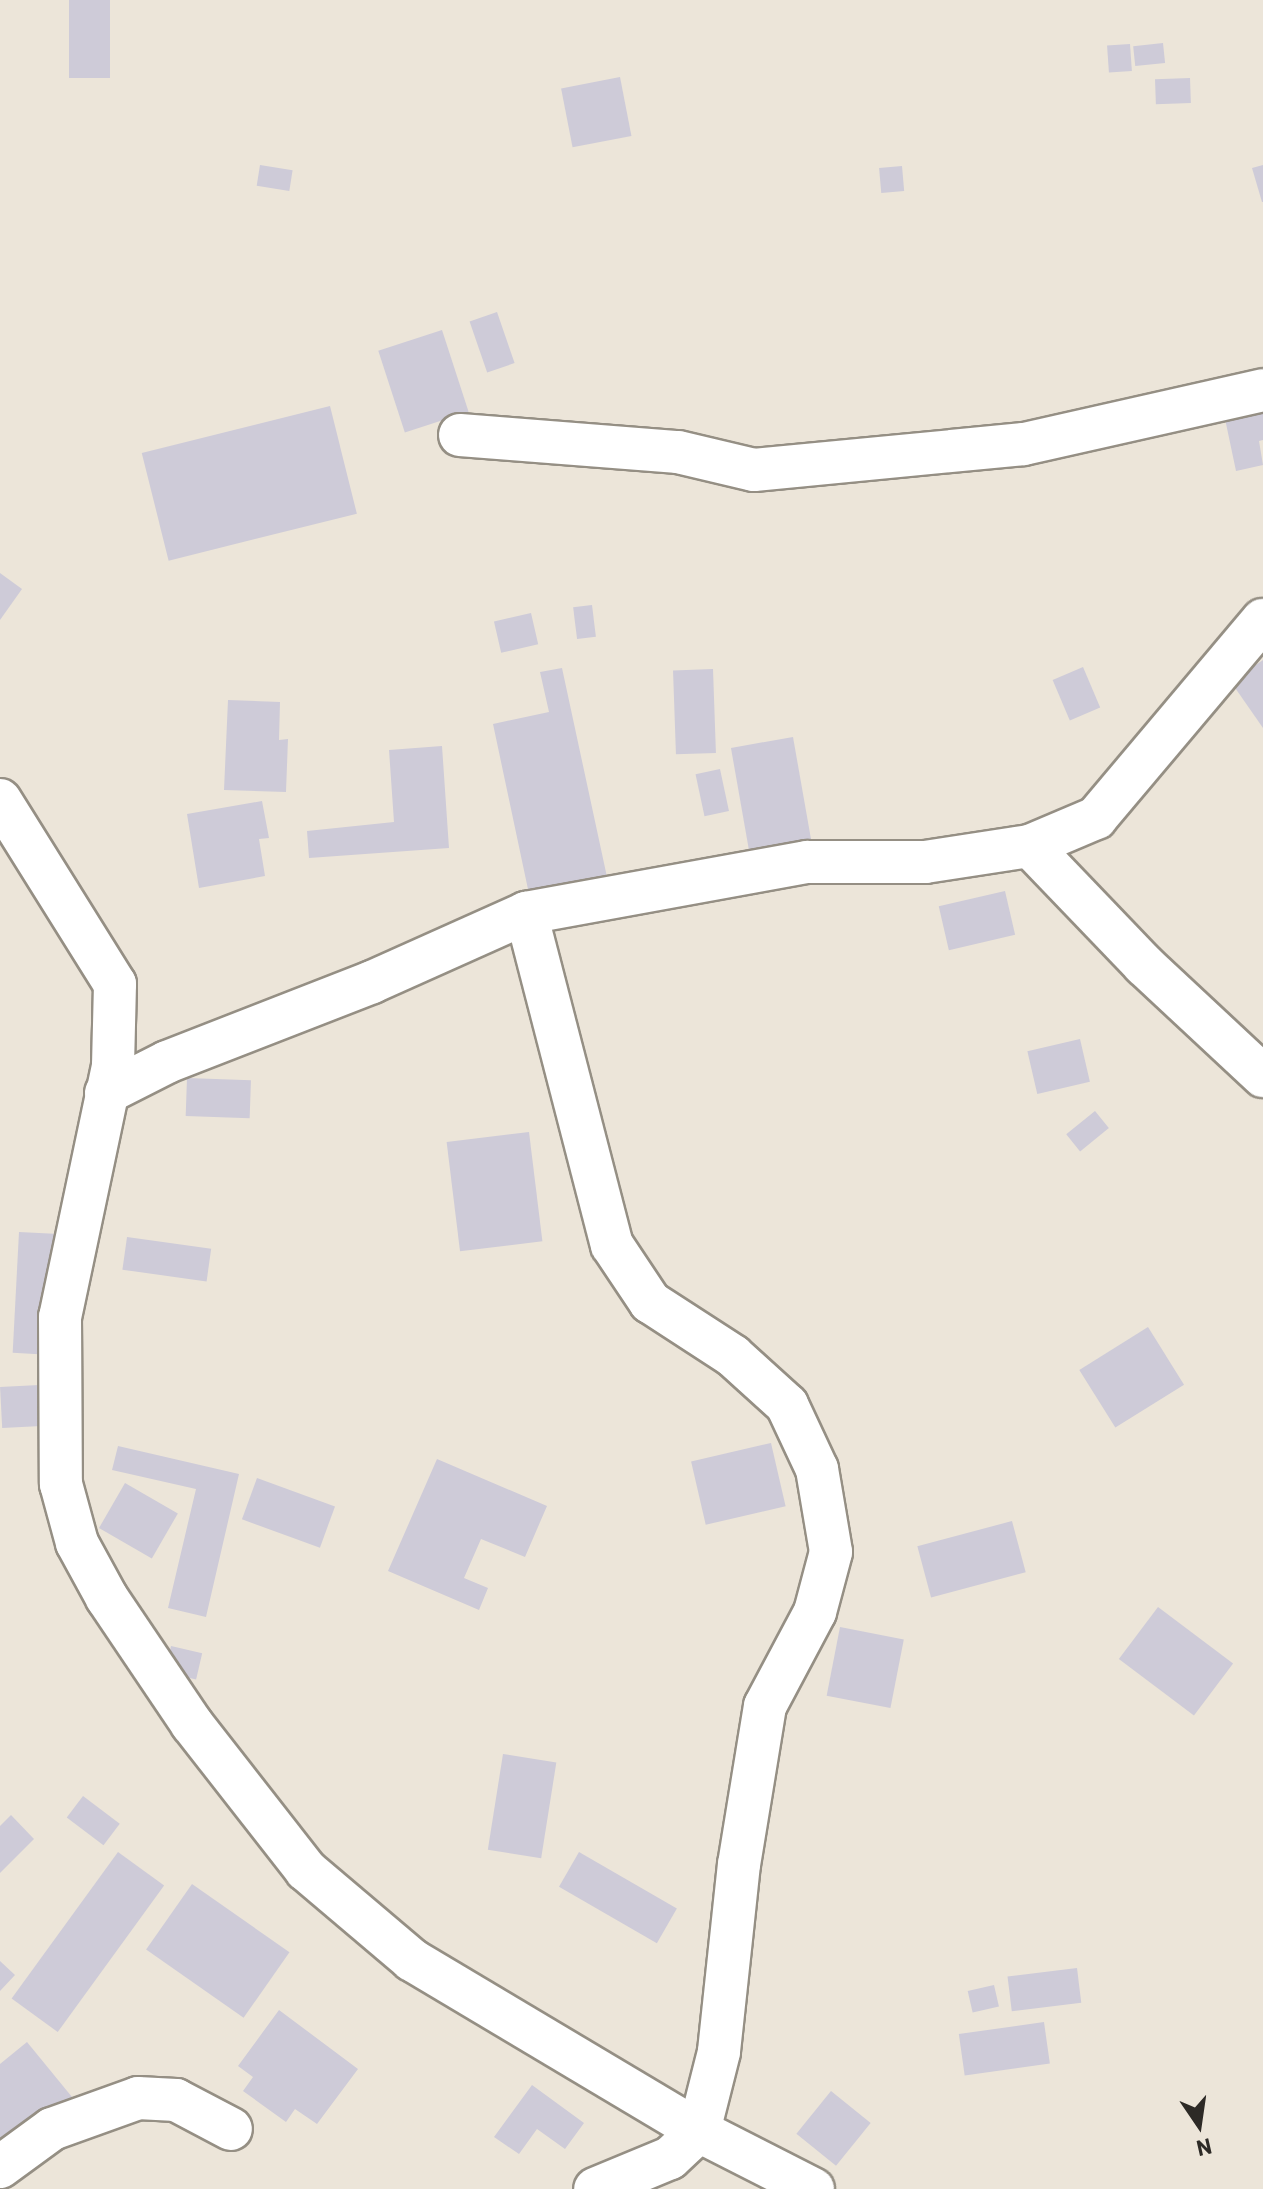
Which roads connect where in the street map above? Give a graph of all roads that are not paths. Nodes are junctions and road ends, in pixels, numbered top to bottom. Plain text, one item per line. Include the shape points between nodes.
1 (1263, 390) edge
2 (460, 435) dead end
3 (1263, 620) edge
4 (0, 800) edge
5 (1030, 846) junction
6 (526, 913) junction
7 (1263, 1076) edge
8 (106, 1093) junction
9 (231, 2129) dead end
10 (699, 2131) junction
11 (0, 2167) edge
12 (595, 2189) edge
13 (813, 2189) edge

1 - 2 street via 1024,444 754,470 678,452
3 - 5 street via 1096,818
4 - 8 street via 115,984 113,1066
5 - 6 street via 925,862 807,862
5 - 7 street via 1144,965
6 - 8 street via 372,982 167,1062
6 - 10 street via 612,1245 650,1302 733,1356 787,1405 817,1469 831,1552 815,1612 765,1706 739,1864 719,2052
8 - 10 street via 60,1332 61,1484 77,1543 107,1598 192,1724 306,1870 412,1960
9 - 11 street via 176,2100 138,2098 52,2129
10 - 12 street via 670,2158
10 - 13 street

